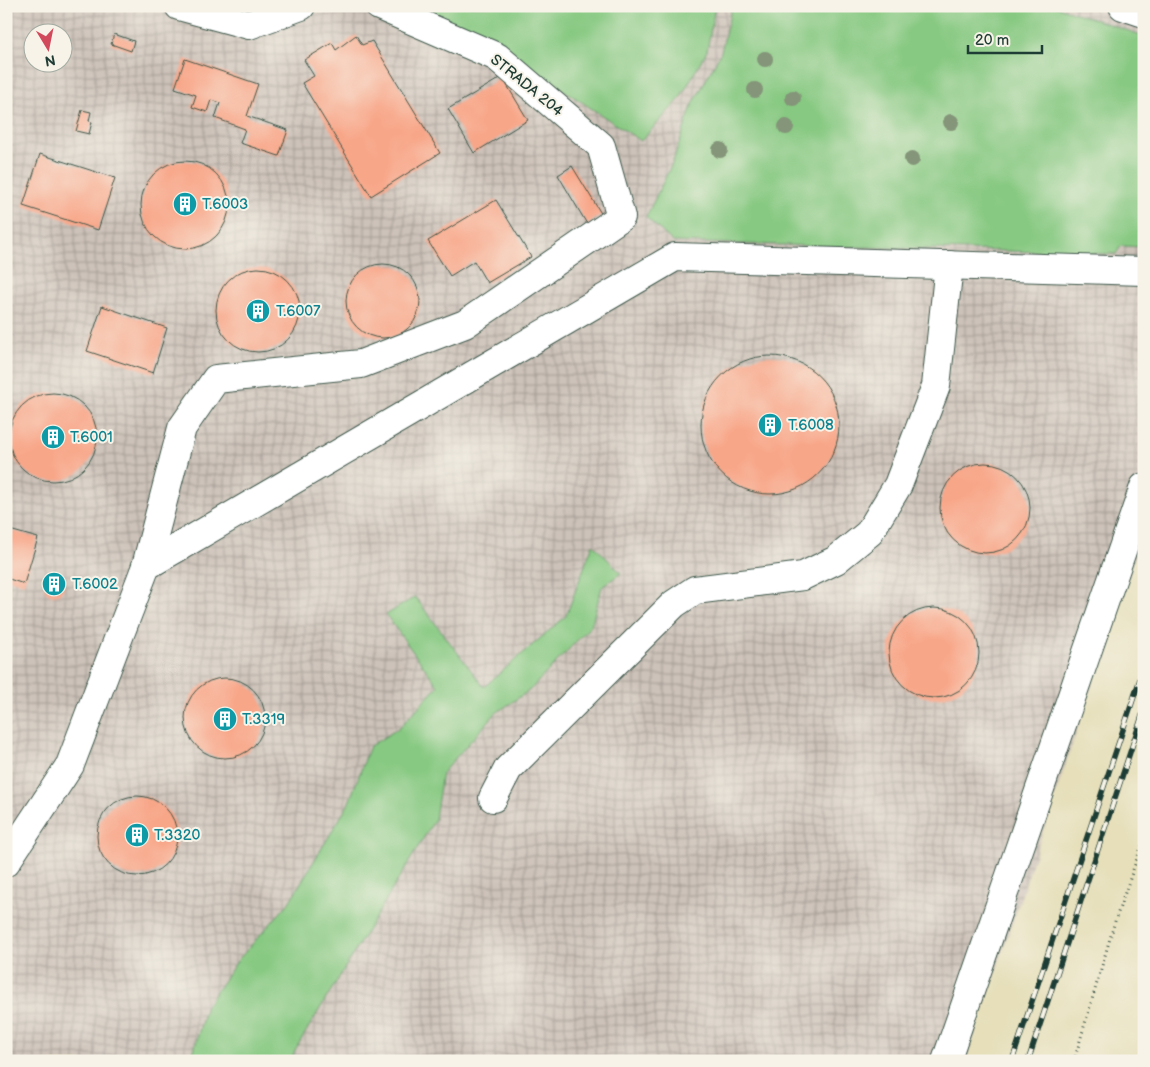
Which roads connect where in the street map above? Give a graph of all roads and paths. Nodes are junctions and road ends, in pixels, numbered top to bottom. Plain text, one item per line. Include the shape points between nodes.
1 (179, 6) edge
2 (301, 6) edge
3 (379, 6) edge
4 (1123, 6) edge
5 (1144, 13) edge
6 (949, 265) junction
7 (1144, 271) edge
8 (1144, 487) edge
9 (146, 566) junction
10 (493, 798) dead end
11 (1144, 839) edge
12 (6, 862) edge
13 (946, 1061) edge
14 (1074, 1061) edge

1 - 2 main road via 249,25
3 - 9 main road, STRADA 204 via 497,57 601,146 621,217 465,324 361,364 216,379 182,428
4 - 5 main road
6 - 7 main road
6 - 9 main road via 675,258
6 - 10 main road via 936,386 898,485 869,533 836,560 803,576 695,590 674,604 508,769
8 - 13 main road
9 - 12 main road via 70,765
11 - 14 path via 1116,918

